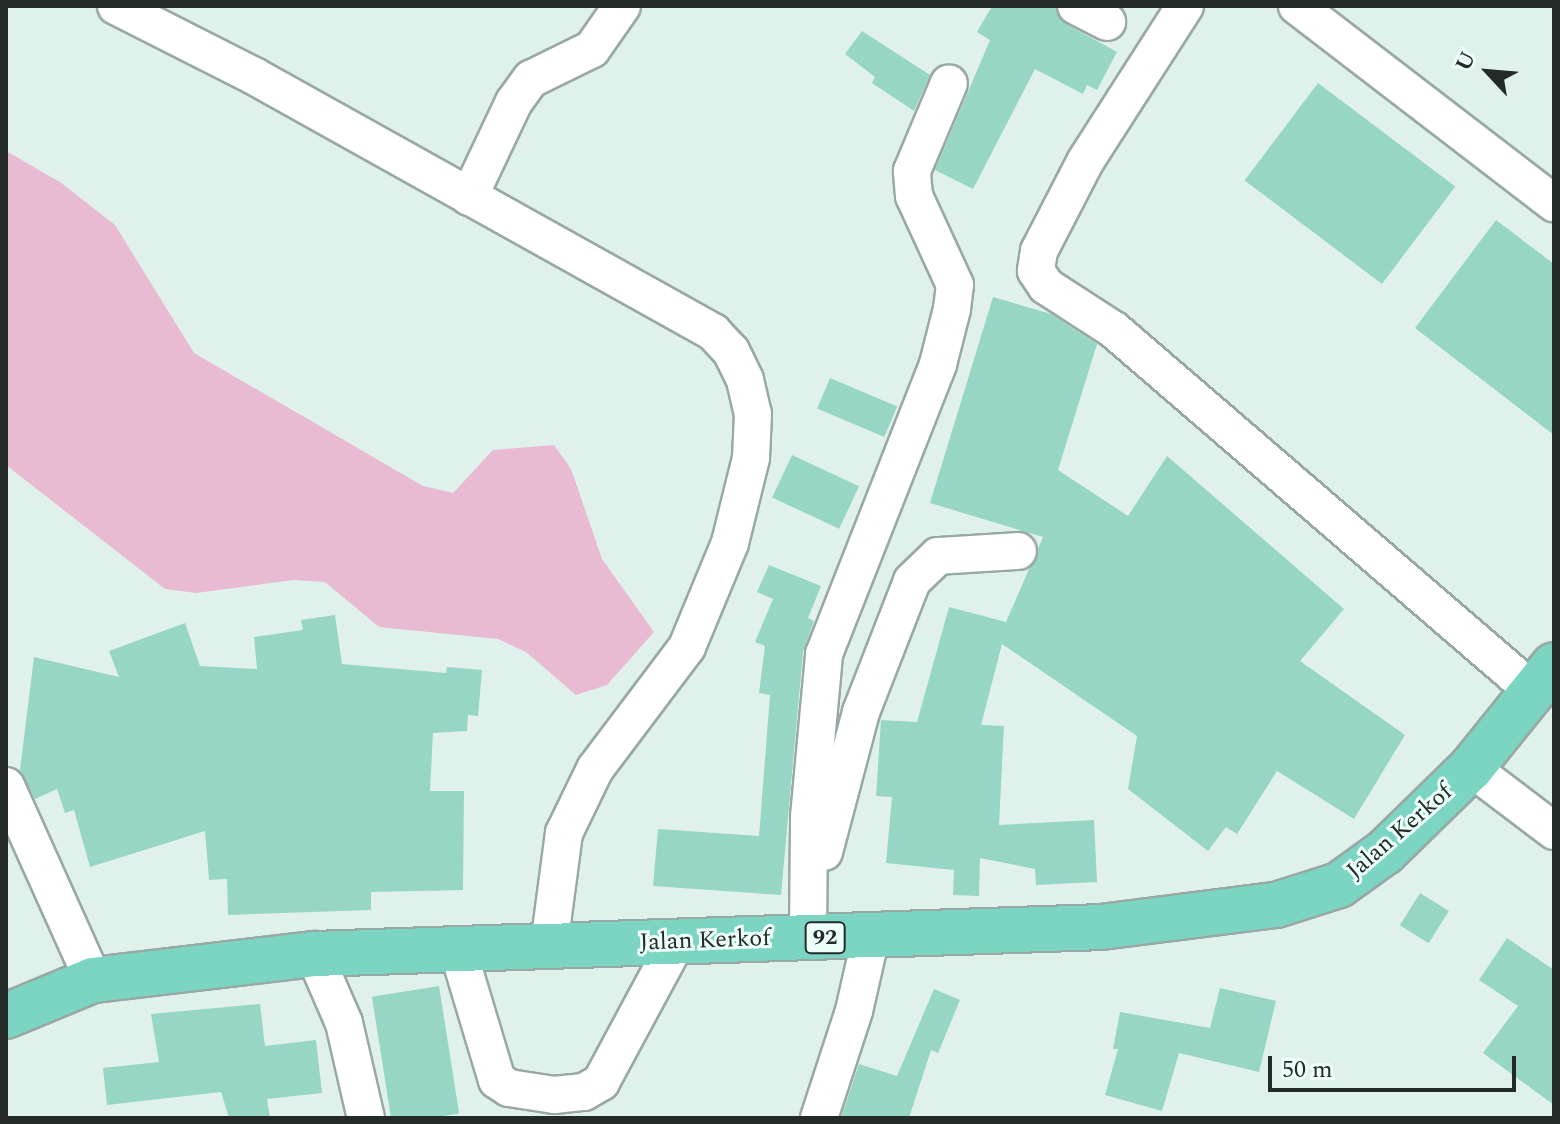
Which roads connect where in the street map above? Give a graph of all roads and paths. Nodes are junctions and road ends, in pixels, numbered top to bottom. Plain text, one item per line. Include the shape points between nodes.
1 (116, 6) edge
2 (622, 6) edge
3 (1076, 6) edge
4 (1185, 6) edge
5 (1297, 6) edge
6 (1107, 22) dead end
7 (949, 83) dead end
8 (469, 197) junction
9 (1554, 203) edge
10 (1018, 551) dead end
11 (1543, 678) edge
12 (1471, 768) junction
13 (6, 786) edge
14 (1554, 831) edge
15 (871, 936) junction
16 (815, 938) junction
17 (676, 943) junction
18 (549, 945) junction
19 (457, 947) junction
20 (314, 954) junction
21 (93, 980) junction
22 (6, 1016) edge
23 (366, 1118) edge
24 (819, 1118) edge

1 - 8 street via 254,76
2 - 8 street via 592,49 531,79 514,102
3 - 6 street
4 - 11 street via 1085,162 1039,251 1036,271 1046,286 1114,330
5 - 9 street
7 - 16 street via 912,171 914,196 955,285 952,309 938,364 824,654 810,803
8 - 18 street via 713,332 731,351 753,414 743,494 712,592 687,647 595,769 564,833
10 - 16 street via 938,556 912,581 861,712 827,829
11 - 12 main road, Jalan Kerkof / 92
12 - 14 street
12 - 15 main road, Jalan Kerkof / 92 via 1385,852 1339,885 1276,905 1101,927
13 - 21 street
15 - 16 main road, Jalan Kerkof / 92
15 - 24 street via 854,1011
16 - 17 main road, Jalan Kerkof / 92
17 - 18 main road, Jalan Kerkof / 92
17 - 19 street via 601,1082 584,1092 554,1095 509,1088 497,1080
18 - 19 main road, Jalan Kerkof / 92
19 - 20 main road, Jalan Kerkof / 92
20 - 21 main road, Jalan Kerkof / 92
20 - 23 street via 344,1023
21 - 22 main road, Jalan Kerkof / 92

